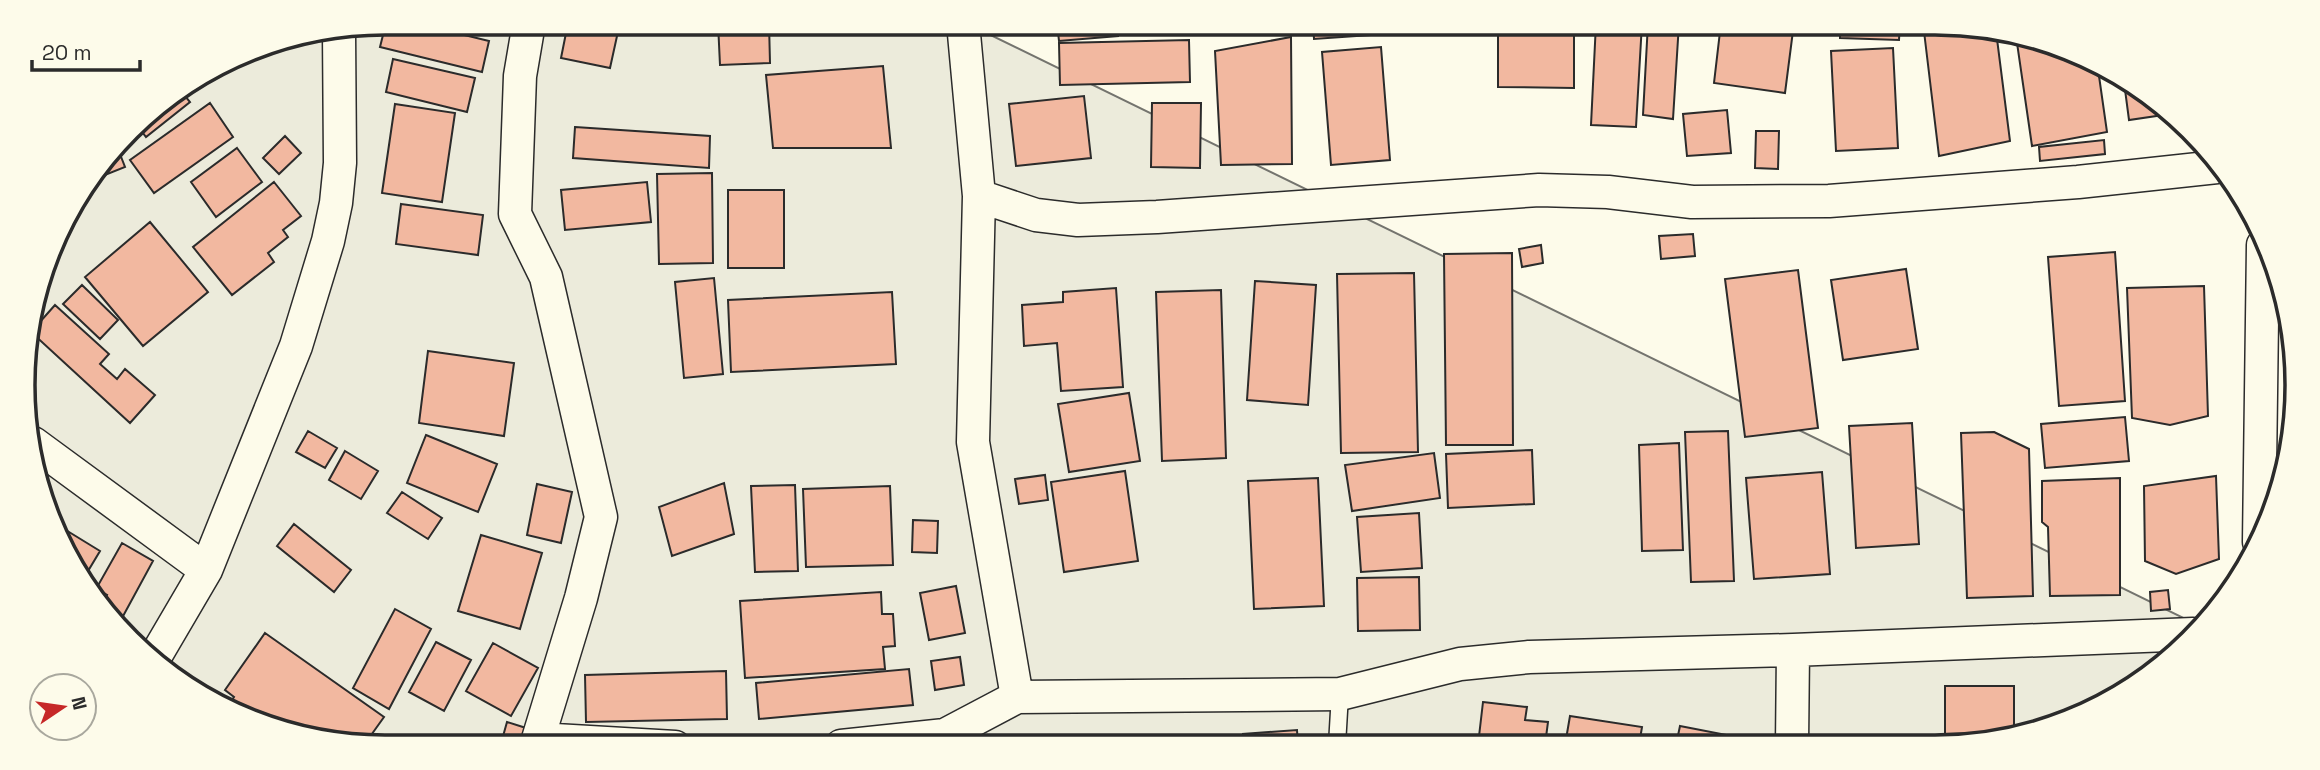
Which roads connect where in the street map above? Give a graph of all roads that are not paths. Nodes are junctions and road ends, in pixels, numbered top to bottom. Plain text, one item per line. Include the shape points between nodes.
1 (527, 35) edge
2 (964, 35) edge
3 (339, 38) edge
4 (2210, 168) edge
5 (979, 196) junction
6 (2263, 264) edge
7 (41, 449) edge
8 (2259, 515) edge
9 (206, 570) junction
10 (2179, 635) edge
11 (1793, 650) junction
12 (158, 652) edge
13 (1340, 694) junction
14 (1017, 696) junction
15 (539, 735) edge
16 (945, 735) edge
17 (1338, 735) edge
18 (1792, 735) edge

1 - 15 street via 520,76 515,214 546,277 601,517
2 - 5 street
3 - 9 street via 340,163 328,241 296,346
4 - 5 street via 1829,201 1692,202 1539,190 1078,220 1036,215
5 - 14 street via 973,442
6 - 8 street
7 - 9 street
9 - 12 street
10 - 11 street
11 - 13 street via 1516,658 1461,664
11 - 18 street
13 - 14 street
13 - 17 lane
14 - 16 street

